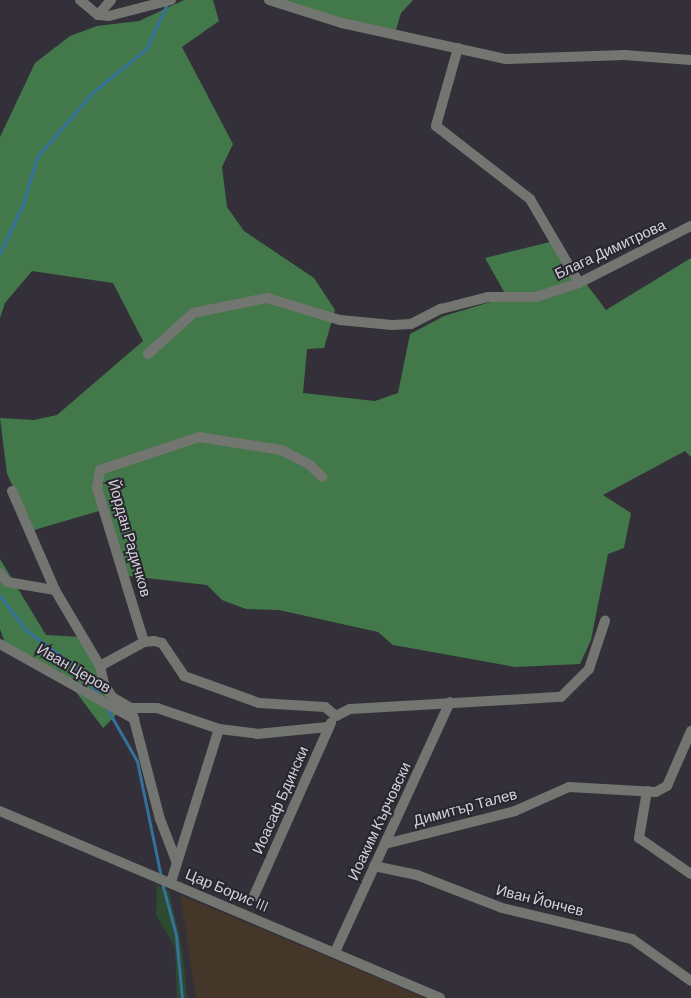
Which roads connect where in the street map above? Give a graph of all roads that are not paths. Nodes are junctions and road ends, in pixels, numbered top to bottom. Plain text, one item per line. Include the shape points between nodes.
1 (80, 0) edge
2 (110, 0) edge
3 (269, 0) edge
4 (167, 1) edge
5 (98, 15) junction
6 (458, 48) junction
7 (691, 60) edge
8 (691, 226) edge
9 (579, 283) junction
10 (148, 354) dead end
11 (322, 477) dead end
12 (12, 491) dead end
13 (0, 573) edge
14 (55, 590) junction
15 (605, 621) dead end
16 (144, 642) junction
17 (0, 644) edge
18 (100, 666) junction
19 (450, 702) junction
20 (131, 708) junction
21 (336, 716) junction
22 (134, 718) junction
23 (328, 727) junction
24 (219, 729) junction
25 (691, 731) edge
26 (647, 791) junction
27 (2, 815) edge
28 (385, 844) junction
29 (177, 862) junction
30 (374, 866) junction
31 (691, 874) edge
32 (170, 882) junction
33 (253, 898) dead end
34 (335, 952) junction
35 (691, 981) edge
36 (440, 998) edge

1 - 5 street
2 - 5 street
3 - 6 street via 342,23
4 - 5 street via 126,13
6 - 7 street via 506,60 624,55
6 - 9 street via 436,126 530,199
8 - 9 street, Блага Димитрова
9 - 10 street, Блага Димитрова via 536,297 488,297 441,309 411,324 392,325 340,320 267,298 193,314
11 - 16 street, Йордан Радичков via 310,465 281,450 199,437 100,470 97,488
12 - 14 street
13 - 14 street via 6,582
14 - 18 street
15 - 19 street via 589,669 561,697
16 - 18 street
16 - 21 street via 162,644 184,676 234,696 259,703 325,707
17 - 22 street, Иван Церов
18 - 20 street via 112,697
19 - 21 street via 350,710
19 - 28 street, Иоаким Кърчовски
20 - 22 street
20 - 24 street via 157,708
21 - 23 street, Иоасаф Бдински
22 - 29 street via 160,819
23 - 24 street via 257,734
23 - 33 street, Иоасаф Бдински
24 - 29 street
25 - 26 street, Димитър Талев via 667,786
26 - 28 street, Димитър Талев via 569,787 515,811
26 - 31 street via 639,838
27 - 32 street, Цар Борис III
28 - 30 street, Иоаким Кърчовски
29 - 32 street
30 - 34 street, Иоаким Кърчовски
30 - 35 street, Иван Йончев via 417,875 502,908 632,939
32 - 34 street, Цар Борис III
34 - 36 street, Цар Борис III

